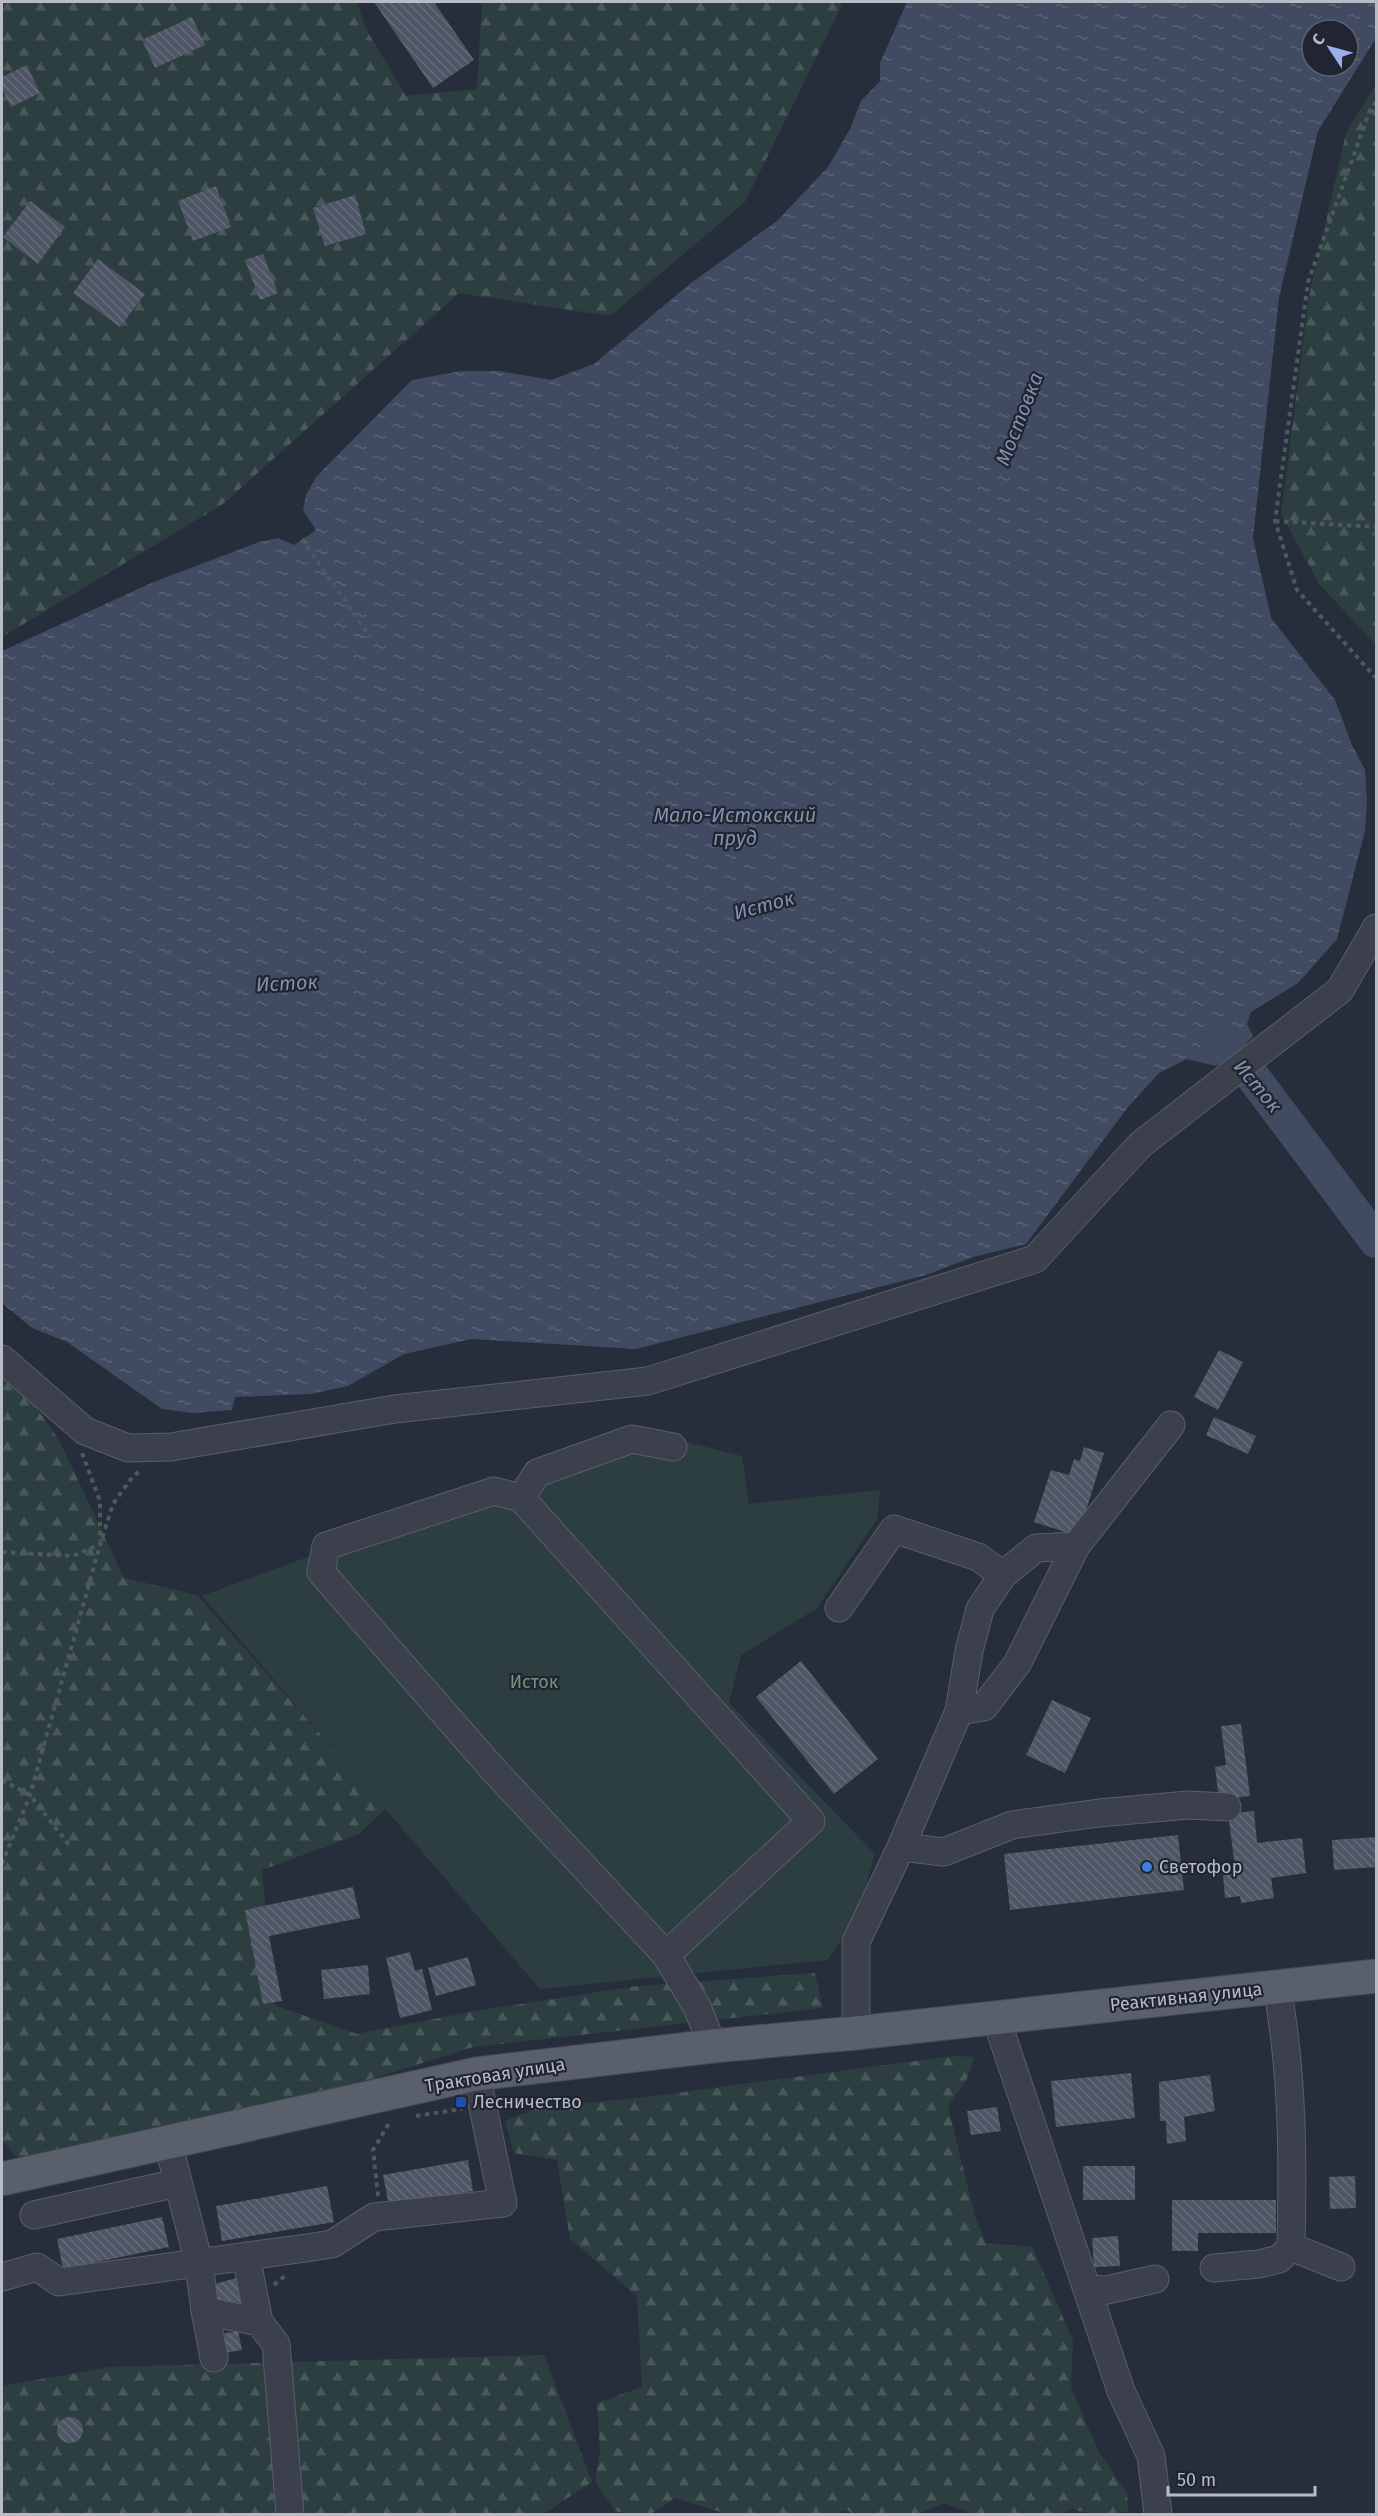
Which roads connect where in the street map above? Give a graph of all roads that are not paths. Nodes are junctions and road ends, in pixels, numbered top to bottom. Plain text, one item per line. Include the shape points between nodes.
1 (1377, 928) edge
2 (2, 1359) edge
3 (1171, 1425) dead end
4 (673, 1447) dead end
5 (521, 1498) junction
6 (1076, 1546) junction
7 (1004, 1575) junction
8 (839, 1608) dead end
9 (959, 1711) junction
10 (1227, 1807) dead end
11 (902, 1847) junction
12 (666, 1955) junction
13 (1377, 1976) edge
14 (1277, 1987) junction
15 (996, 2018) junction
16 (856, 2033) junction
17 (713, 2046) junction
18 (476, 2074) junction
19 (168, 2144) junction
20 (2, 2179) edge
21 (177, 2183) junction
22 (34, 2215) dead end
23 (1291, 2247) junction
24 (246, 2256) junction
25 (199, 2263) junction
26 (1341, 2267) dead end
27 (1214, 2268) dead end
28 (2, 2277) edge
29 (1155, 2279) dead end
30 (1087, 2289) junction
31 (205, 2311) junction
32 (259, 2322) junction
33 (214, 2358) dead end
34 (290, 2514) edge
35 (1158, 2514) edge

1 - 2 lane via 1340,990 1140,1145 1035,1259 648,1381 394,1409 171,1447 128,1448 85,1431
3 - 6 lane
4 - 5 lane via 633,1439 537,1473
5 - 12 lane via 811,1821
5 - 12 lane via 494,1491 326,1546 321,1572 491,1767
6 - 7 lane via 1036,1548
6 - 9 lane via 1017,1664 984,1707
7 - 8 lane via 978,1557 894,1528
7 - 9 lane via 980,1609
9 - 11 lane
10 - 11 lane via 1188,1805 1012,1826 944,1852
11 - 16 lane via 856,1942
12 - 17 lane via 697,2007
13 - 14 main road, Реактивная улица
14 - 15 main road, Реактивная улица
14 - 23 lane via 1292,2109
15 - 16 main road, Трактовая улица
15 - 30 lane
16 - 17 main road, Трактовая улица
17 - 18 main road, Трактовая улица
18 - 19 main road, Трактовая улица
18 - 24 lane via 502,2203 374,2217 332,2244
19 - 20 main road, Трактовая улица
19 - 21 lane
21 - 22 lane
21 - 25 lane
23 - 26 lane
23 - 27 lane via 1279,2259
24 - 25 lane
24 - 32 lane
25 - 28 lane via 59,2282 37,2267
25 - 31 lane
29 - 30 lane via 1107,2290
30 - 35 lane via 1121,2391 1151,2456
31 - 32 lane
31 - 33 lane
32 - 34 lane via 276,2344

